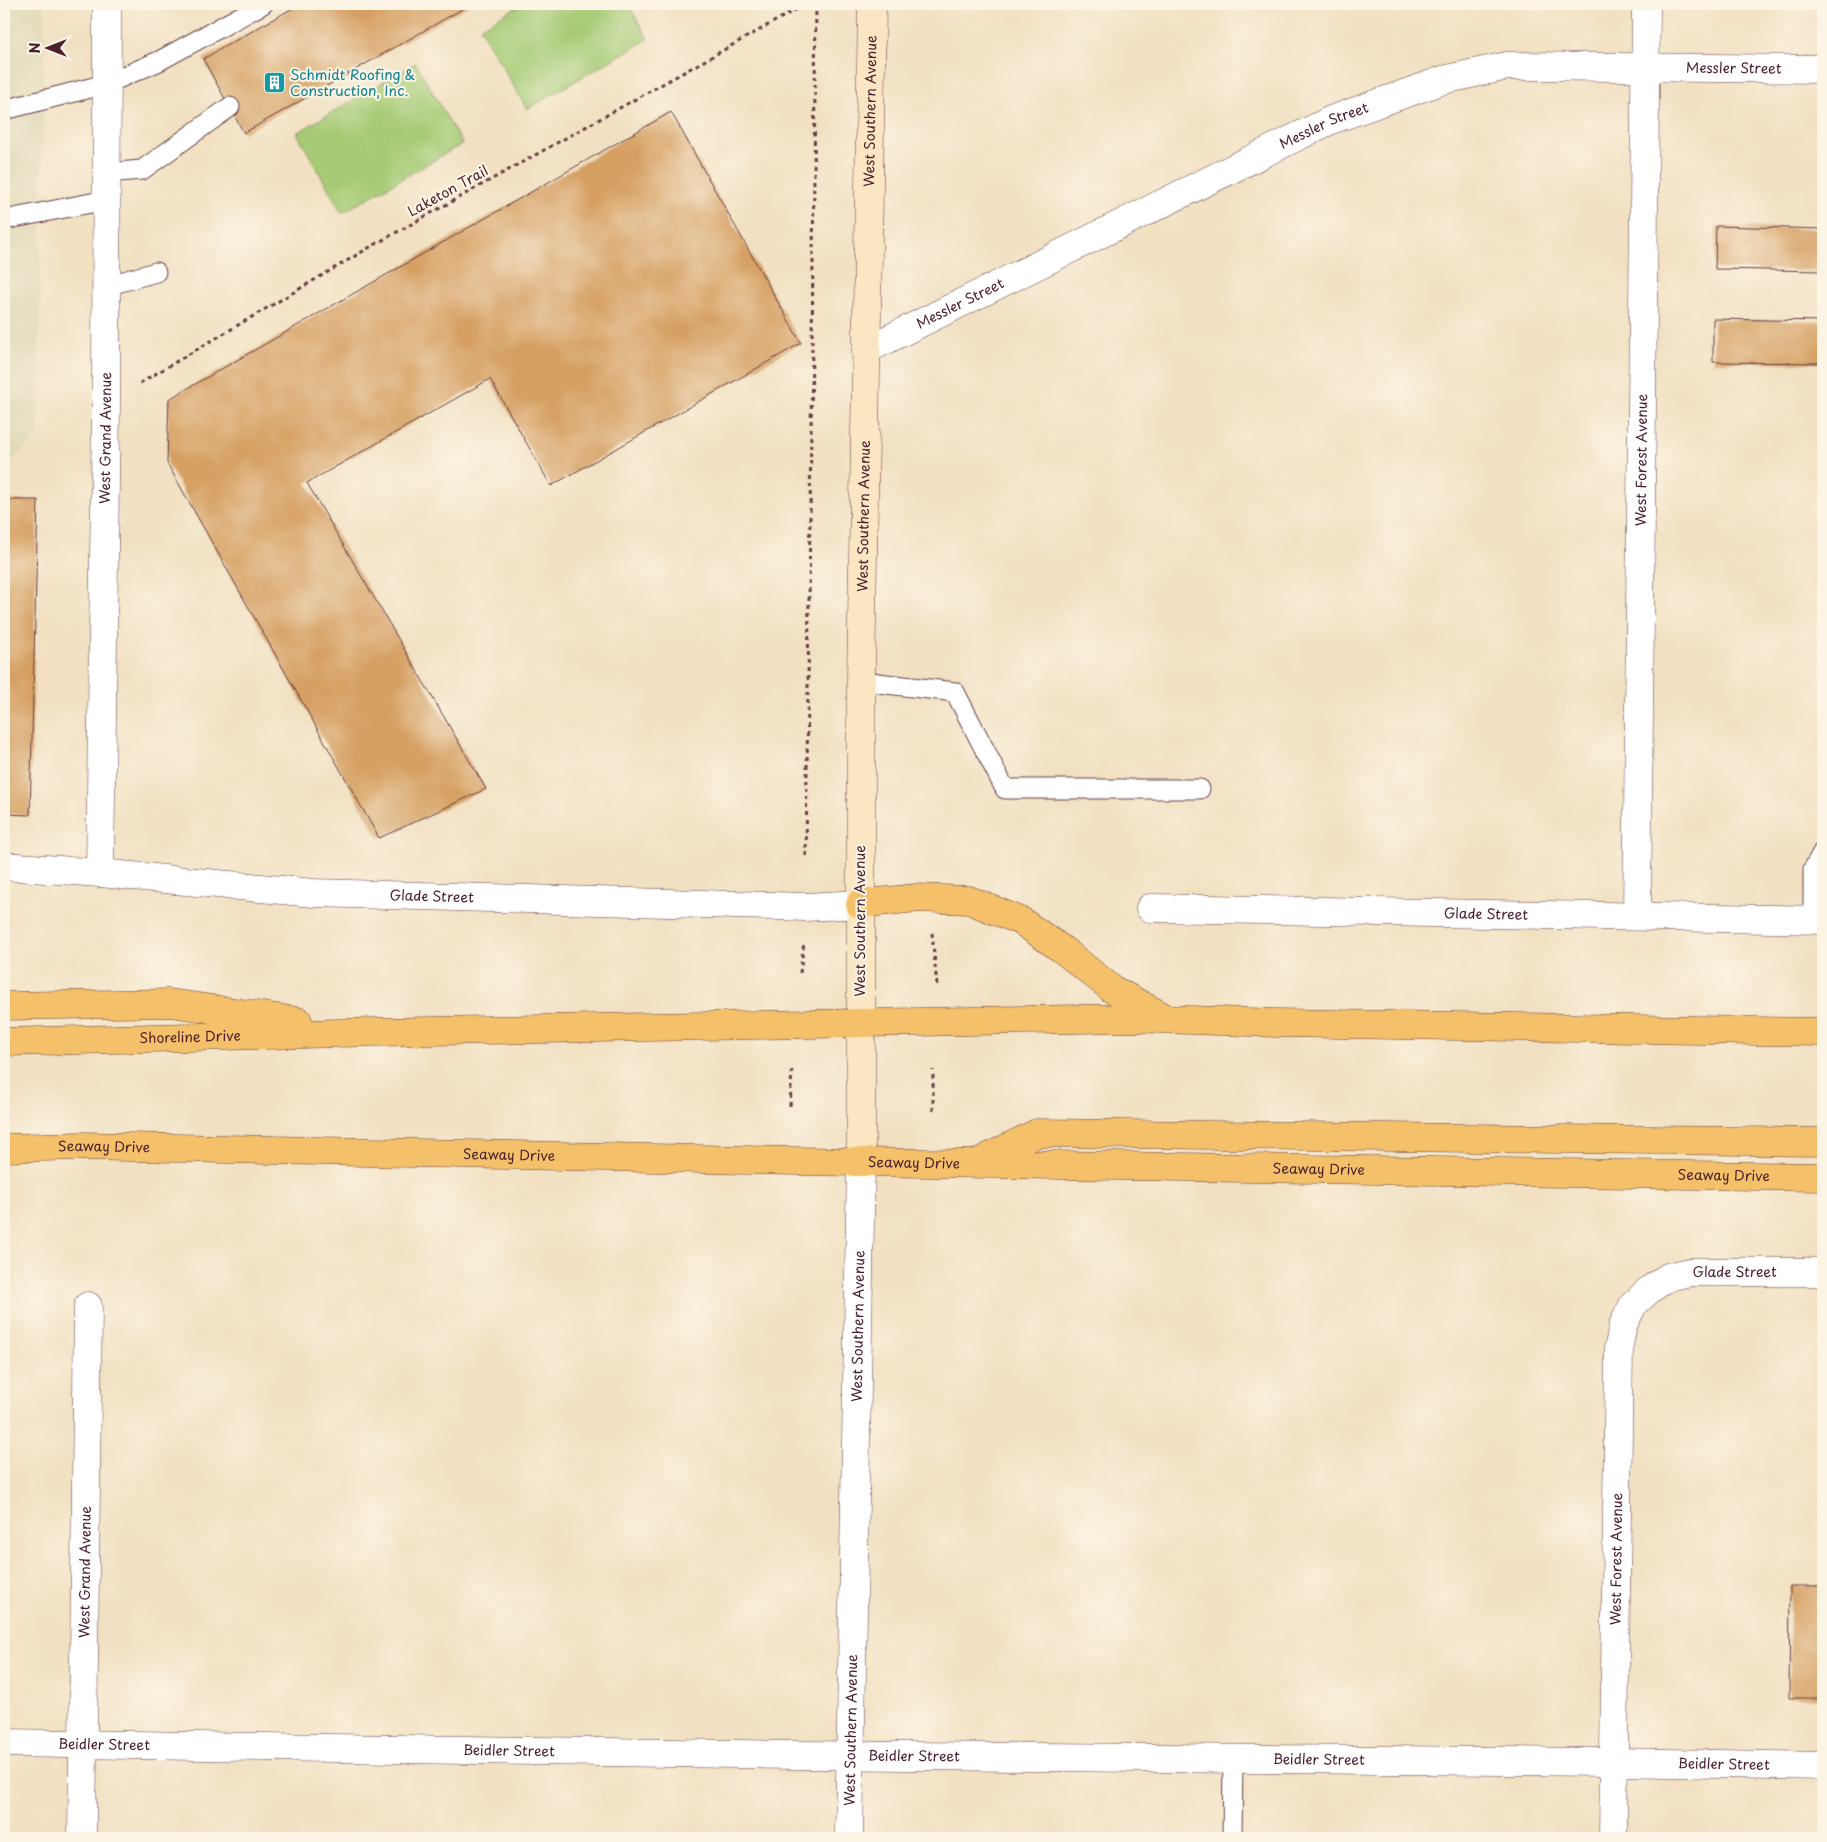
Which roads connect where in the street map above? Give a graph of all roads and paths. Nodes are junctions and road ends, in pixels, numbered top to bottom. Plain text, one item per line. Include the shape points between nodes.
1 (107, 4) edge
2 (262, 4) edge
3 (806, 4) edge
4 (816, 4) edge
5 (872, 4) edge
6 (1646, 4) edge
7 (1646, 66) junction
8 (1823, 69) edge
9 (106, 84) junction
10 (230, 107) dead end
11 (4, 110) edge
12 (106, 186) junction
13 (4, 220) edge
14 (156, 272) dead end
15 (106, 286) junction
16 (866, 350) junction
17 (106, 404) junction
18 (861, 682) junction
19 (1200, 789) dead end
20 (1823, 851) edge
21 (806, 856) dead end
22 (4, 866) edge
23 (100, 873) junction
24 (860, 904) junction
25 (1150, 908) dead end
26 (1637, 916) junction
27 (1818, 920) edge
28 (932, 932) dead end
29 (804, 940) dead end
30 (800, 973) dead end
31 (937, 987) dead end
32 (4, 1006) edge
33 (1168, 1019) junction
34 (860, 1023) junction
35 (376, 1032) junction
36 (1823, 1032) edge
37 (4, 1042) edge
38 (792, 1069) dead end
39 (933, 1070) dead end
40 (790, 1106) dead end
41 (932, 1111) dead end
42 (1823, 1142) edge
43 (4, 1148) edge
44 (861, 1162) junction
45 (978, 1163) junction
46 (1823, 1177) edge
47 (1823, 1272) edge
48 (1649, 1290) joint
49 (88, 1306) dead end
50 (4, 1743) edge
51 (83, 1744) junction
52 (849, 1755) junction
53 (1233, 1758) junction
54 (1614, 1762) junction
55 (1823, 1766) edge
56 (82, 1838) edge
57 (849, 1838) edge
58 (1232, 1838) edge
59 (1613, 1838) edge

1 - 9 street, West Grand Avenue
2 - 9 lane via 158,61
3 - 17 path, Laketon Trail via 372,246
4 - 21 path
5 - 16 street, West Southern Avenue
6 - 7 street, West Forest Avenue
7 - 8 street, Messler Street
7 - 16 street, Messler Street via 1507,66 1443,80 1331,120
7 - 26 street, West Forest Avenue
9 - 11 lane
9 - 12 street, West Grand Avenue
10 - 12 lane via 142,170
12 - 13 lane
12 - 15 street, West Grand Avenue
14 - 15 lane
15 - 17 street, West Grand Avenue
16 - 18 street, West Southern Avenue
17 - 23 street, West Grand Avenue
18 - 19 lane via 955,692 1005,789
18 - 24 street, West Southern Avenue
20 - 27 lane via 1813,869
22 - 23 street, Glade Street
23 - 24 street, Glade Street via 314,893 806,907
24 - 33 highway via 916,898 969,900 1021,921 1112,989
24 - 34 street, West Southern Avenue
25 - 26 street, Glade Street
26 - 27 street, Glade Street
28 - 31 path
29 - 30 path
32 - 35 highway via 170,1003
33 - 34 highway
33 - 36 highway
34 - 35 highway
34 - 44 street, West Southern Avenue
35 - 37 highway, Shoreline Drive
38 - 40 path
39 - 41 path
42 - 45 highway via 1037,1133
43 - 44 highway, Seaway Drive via 81,1146
44 - 45 highway, Seaway Drive
44 - 52 street, West Southern Avenue
45 - 46 highway, Seaway Drive
47 - 48 street, Glade Street via 1690,1272 1668,1277
48 - 54 street, West Forest Avenue via 1633,1305 1623,1325 1619,1346
49 - 51 street, West Grand Avenue
50 - 51 street, Beidler Street
51 - 52 street, Beidler Street
51 - 56 street, West Grand Avenue
52 - 53 street, Beidler Street
52 - 57 street, West Southern Avenue
53 - 54 street, Beidler Street
53 - 58 lane
54 - 55 street, Beidler Street
54 - 59 street, West Forest Avenue

